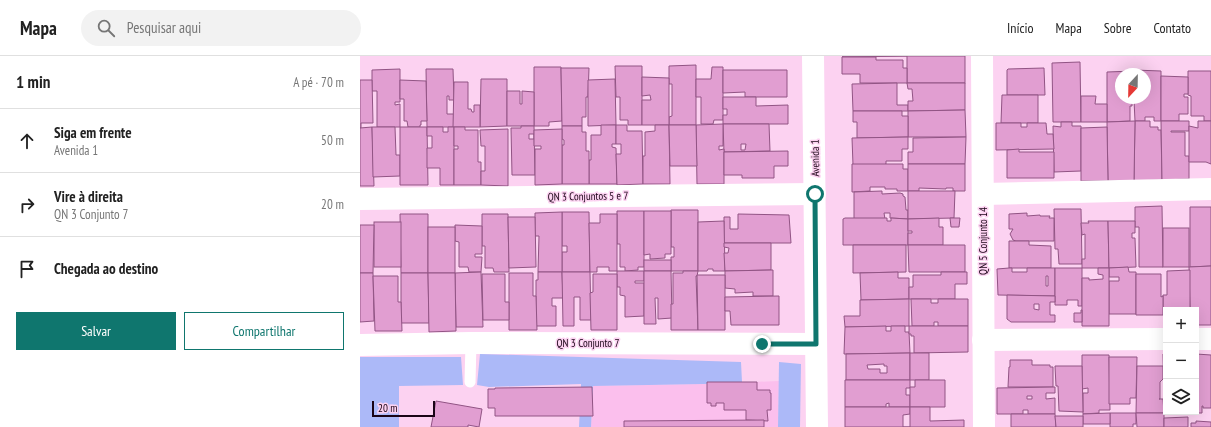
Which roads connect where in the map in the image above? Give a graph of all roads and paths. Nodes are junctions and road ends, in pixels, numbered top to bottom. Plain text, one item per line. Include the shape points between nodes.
1 (813, 56) edge
2 (982, 56) edge
3 (1211, 189) edge
4 (815, 194) junction
5 (983, 194) junction
6 (360, 199) edge
7 (1163, 339) edge
8 (1199, 339) edge
9 (1211, 339) edge
10 (983, 340) junction
11 (471, 343) junction
12 (816, 344) junction
13 (360, 345) edge
14 (470, 382) dead end
15 (817, 427) edge
16 (984, 427) edge

1 - 4 street, Avenida 1
2 - 5 street, QN 5 Conjunto 14
3 - 5 street
4 - 6 street, QN 3 Conjuntos 5 e 7
4 - 12 street, Avenida 1
5 - 10 street, QN 5 Conjunto 14
7 - 10 street
8 - 9 street
10 - 16 street, QN 5 Conjunto 14
11 - 12 street, QN 3 Conjunto 7
11 - 13 street, QN 3 Conjunto 7
11 - 14 lane
12 - 15 street, Avenida 1

